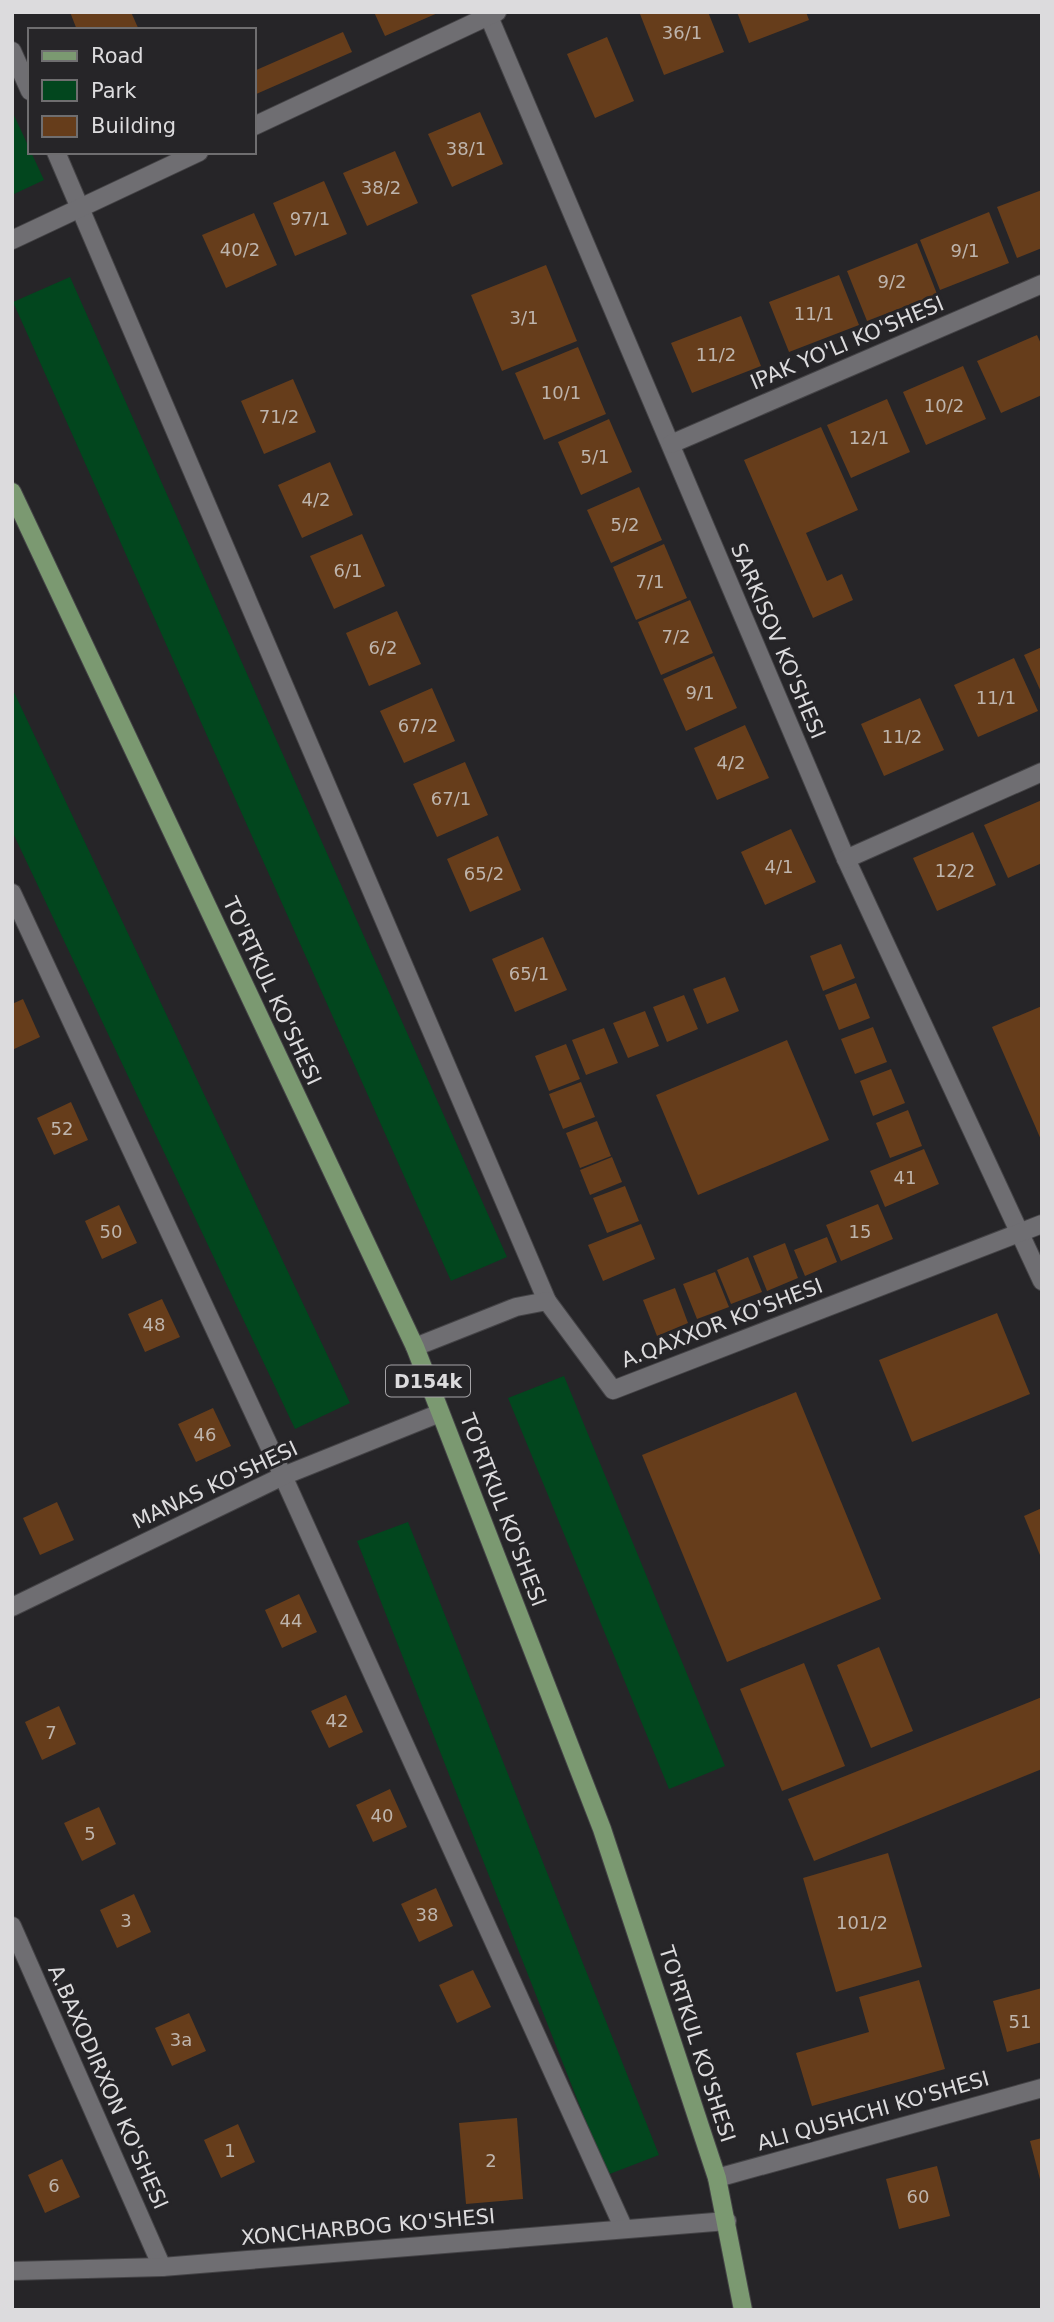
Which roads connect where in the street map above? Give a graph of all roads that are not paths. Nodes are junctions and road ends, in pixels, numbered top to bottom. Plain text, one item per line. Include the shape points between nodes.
1 (490, 13) edge
2 (12, 51) edge
3 (28, 87) edge
4 (256, 125) edge
5 (57, 154) edge
6 (195, 154) edge
7 (81, 208) junction
8 (12, 240) edge
9 (1042, 284) edge
10 (671, 444) junction
11 (12, 492) edge
12 (1042, 772) edge
13 (846, 859) junction
14 (12, 893) edge
15 (1042, 1224) edge
16 (1021, 1233) junction
17 (1042, 1281) edge
18 (547, 1301) junction
19 (415, 1347) junction
20 (440, 1413) junction
21 (283, 1476) junction
22 (12, 1606) edge
23 (12, 1926) edge
24 (1042, 2088) edge
25 (717, 2178) junction
26 (727, 2221) junction
27 (624, 2229) junction
28 (162, 2267) junction
29 (12, 2271) edge
30 (743, 2310) edge

1 - 4 street
1 - 10 street, SARKISOV KO'SHESI
2 - 3 street
5 - 7 street
6 - 7 street
7 - 8 street
7 - 18 street
9 - 10 street, IPAK YO'LI KO'SHESI
10 - 13 street, SARKISOV KO'SHESI
11 - 19 main road, TO'RTKUL KO'SHESI / D154k
12 - 13 street
13 - 16 street, SARKISOV KO'SHESI
14 - 21 street
15 - 16 street, A.QAXXOR KO'SHESI
16 - 17 street, SARKISOV KO'SHESI
16 - 18 street, A.QAXXOR KO'SHESI via 614,1390
18 - 19 street via 516,1307
19 - 20 main road, TO'RTKUL KO'SHESI / D154k
20 - 21 street, MANAS KO'SHESI
20 - 25 main road, TO'RTKUL KO'SHESI / D154k via 602,1829
21 - 22 street, MANAS KO'SHESI
21 - 27 street
23 - 28 street, A.BAXODIRXON KO'SHESI
24 - 25 street, ALI QUSHCHI KO'SHESI
25 - 26 main road, TO'RTKUL KO'SHESI / D154k
26 - 27 street, XONCHARBOG KO'SHESI
26 - 30 main road, TO'RTKUL KO'SHESI / D154k
27 - 28 street, XONCHARBOG KO'SHESI
28 - 29 street, XONCHARBOG KO'SHESI

